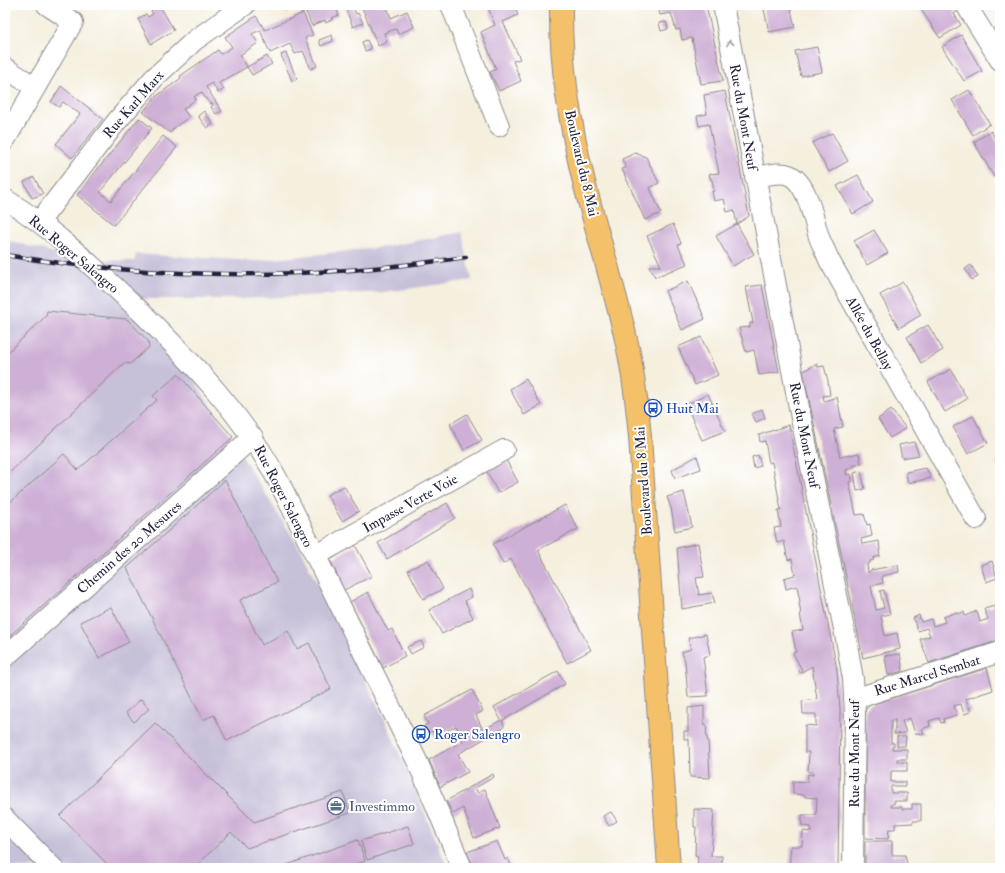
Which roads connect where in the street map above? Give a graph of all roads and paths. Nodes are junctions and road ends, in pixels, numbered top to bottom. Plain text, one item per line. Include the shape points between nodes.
1 (47, 5) edge
2 (245, 5) edge
3 (451, 5) edge
4 (561, 5) edge
5 (723, 5) edge
6 (966, 5) edge
7 (1000, 60) edge
8 (5, 68) edge
9 (36, 87) junction
10 (14, 109) edge
11 (499, 126) dead end
12 (5, 140) edge
13 (755, 177) junction
14 (5, 199) edge
15 (39, 222) junction
16 (253, 438) junction
17 (504, 450) dead end
18 (976, 519) dead end
19 (315, 556) junction
20 (1000, 652) edge
21 (5, 657) edge
22 (854, 699) junction
23 (5, 818) edge
24 (53, 868) edge
25 (462, 868) edge
26 (669, 868) edge
27 (853, 868) edge

1 - 9 street via 73,22
2 - 15 street, Rue Karl Marx via 195,40 154,78 117,120
3 - 11 street
4 - 26 main road, Boulevard du 8 Mai via 563,57 573,134 625,335 636,396
13 -> 5 street, Rue du Mont Neuf
6 - 7 street
8 - 9 street
9 - 10 street
10 - 12 street
13 - 18 street, Allée du Bellay via 789,175 800,185 829,260
13 - 22 street, Rue du Mont Neuf via 846,638
14 - 15 street, Rue Roger Salengro
15 - 16 street, Rue Roger Salengro via 107,280 170,341 227,403
16 - 19 street, Rue Roger Salengro via 274,472
16 - 21 street, Chemin des 20 Mesures
17 - 19 street, Impasse Verte Voie
19 - 25 street, Rue Roger Salengro via 418,763
20 - 22 street, Rue Marcel Sembat
22 - 27 street, Rue du Mont Neuf
23 - 24 street

